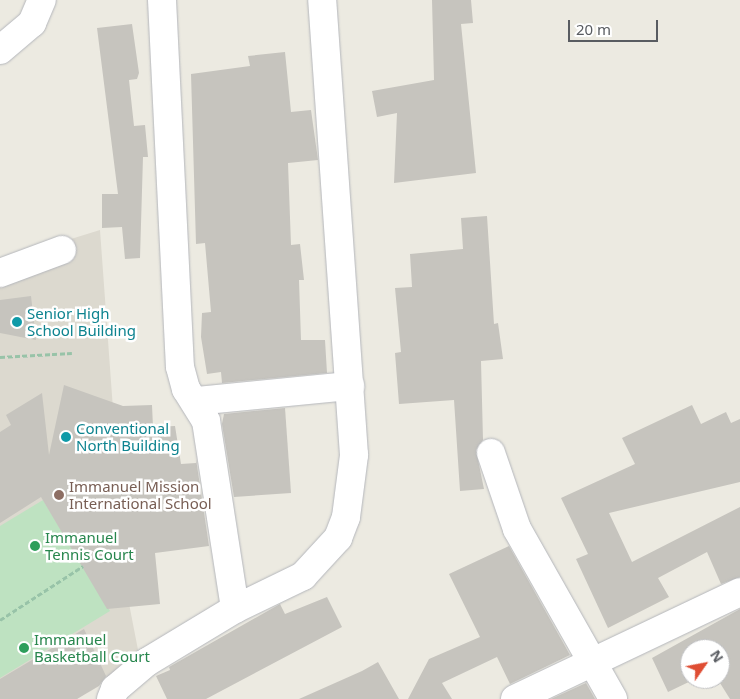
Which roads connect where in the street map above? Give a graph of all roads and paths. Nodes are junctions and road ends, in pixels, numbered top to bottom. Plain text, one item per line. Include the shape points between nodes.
1 (42, 0) edge
2 (162, 0) edge
3 (322, 0) edge
4 (0, 50) edge
5 (62, 250) dead end
6 (0, 273) edge
7 (72, 353) dead end
8 (0, 357) edge
9 (350, 386) junction
10 (196, 401) junction
11 (491, 453) dead end
12 (83, 566) dead end
13 (740, 592) edge
14 (235, 609) junction
15 (0, 620) edge
16 (594, 662) junction
17 (111, 699) edge
18 (515, 699) edge
19 (613, 699) edge

1 - 4 street via 32,23
2 - 10 street via 180,367 186,389
3 - 9 street
5 - 6 street
7 - 8 path
9 - 10 street
9 - 14 street via 352,487 338,538 303,576
10 - 14 street via 206,421
11 - 16 street via 517,530
12 - 15 path
13 - 16 street
14 - 17 street via 131,673 115,689
16 - 18 street
16 - 19 street

